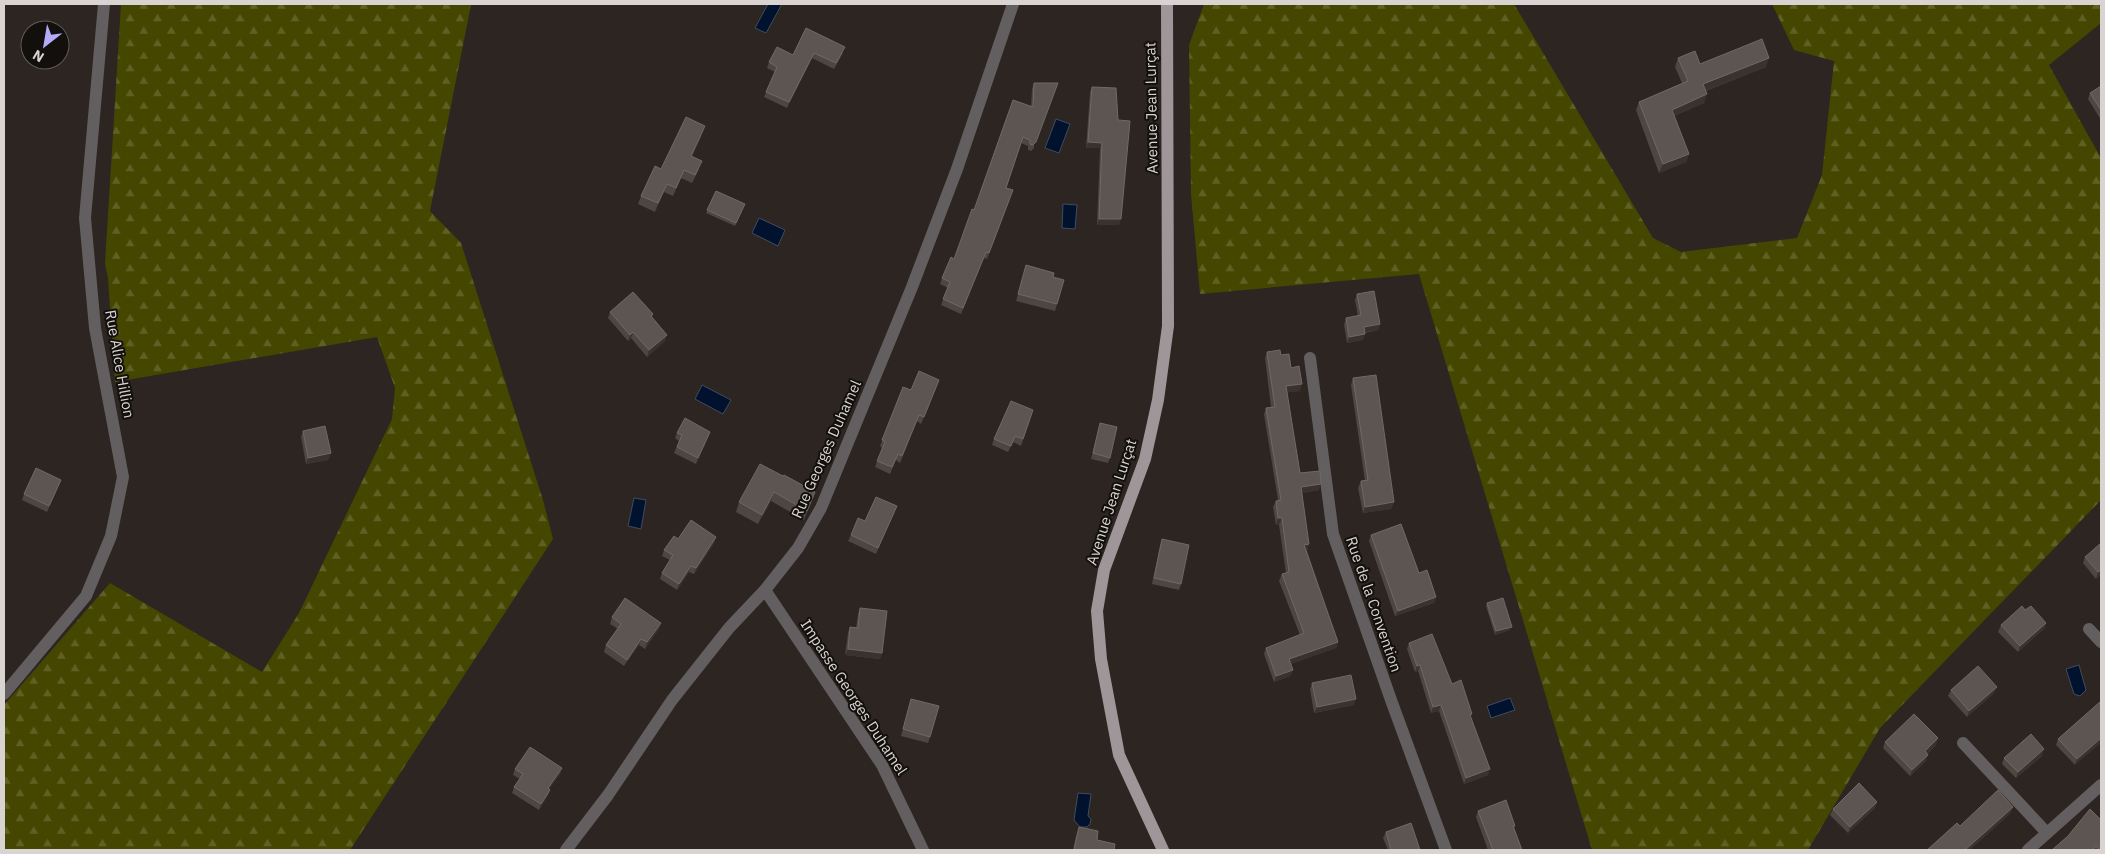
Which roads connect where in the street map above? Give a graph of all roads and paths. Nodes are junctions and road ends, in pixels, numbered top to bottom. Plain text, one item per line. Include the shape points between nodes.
1 (104, 4) edge
2 (1013, 4) edge
3 (1167, 4) edge
4 (1310, 358) dead end
5 (765, 590) junction
6 (2090, 630) dead end
7 (2101, 642) edge
8 (4, 694) edge
9 (1963, 743) dead end
10 (2101, 785) edge
11 (2047, 833) junction
12 (566, 850) edge
13 (923, 850) edge
14 (1163, 850) edge
15 (1446, 850) edge
16 (2028, 850) edge

1 - 8 street, Rue Alice Hillion via 85,218 95,328 124,477 111,536 86,596
2 - 5 street, Rue Georges Duhamel via 919,269 821,508 798,548
3 - 14 main road, Avenue Jean Lurçat via 1168,326 1158,400 1145,459 1104,570 1097,611 1119,755
4 - 15 street, Rue de la Convention via 1333,534
5 - 12 street, Rue Georges Duhamel via 729,628 672,700 608,795
5 - 13 street, Impasse Georges Duhamel via 882,765
6 - 7 street
9 - 11 street
10 - 11 street
11 - 16 street

